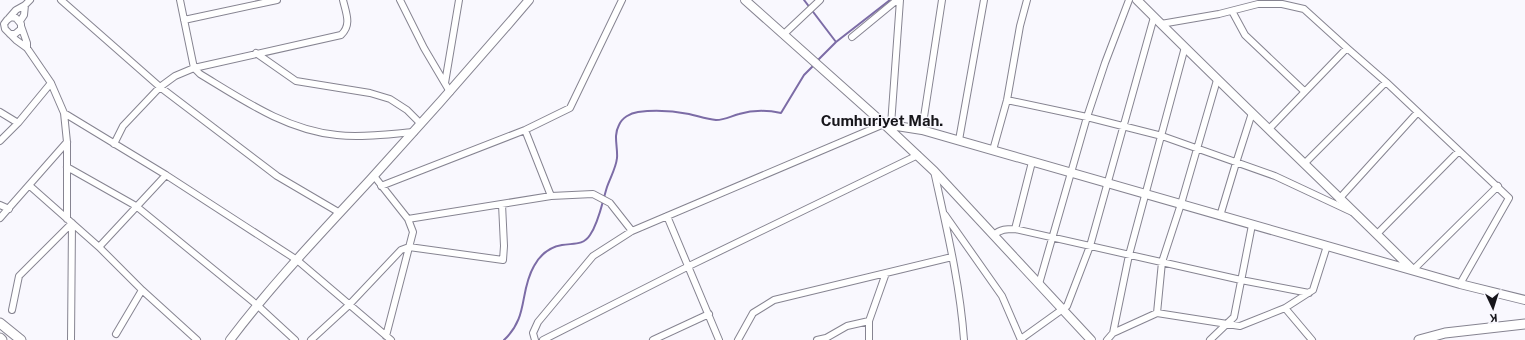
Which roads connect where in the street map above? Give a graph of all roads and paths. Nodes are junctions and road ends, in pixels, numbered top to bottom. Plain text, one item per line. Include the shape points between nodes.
1 (61, 0) edge
2 (180, 0) edge
3 (277, 0) edge
4 (343, 0) edge
5 (400, 0) edge
6 (459, 0) edge
7 (529, 0) edge
8 (622, 0) edge
9 (745, 0) edge
10 (898, 0) edge
11 (942, 0) edge
12 (984, 0) edge
13 (1027, 0) edge
14 (1129, 0) edge
15 (1137, 0) edge
16 (28, 2) edge
17 (816, 2) edge
18 (1232, 11) junction
19 (1154, 17) junction
20 (8, 19) junction
21 (0, 20) edge
22 (184, 20) junction
23 (21, 24) junction
24 (1162, 24) junction
25 (5, 32) edge
26 (784, 34) junction
27 (852, 37) dead end
28 (27, 48) junction
29 (1185, 48) junction
30 (1347, 48) junction
31 (256, 54) junction
32 (194, 68) junction
33 (1217, 80) junction
34 (1386, 82) junction
35 (50, 83) junction
36 (445, 83) junction
37 (160, 87) junction
38 (1304, 91) junction
39 (450, 92) junction
40 (1007, 100) junction
41 (0, 112) edge
42 (1418, 112) junction
43 (64, 113) junction
44 (1252, 113) junction
45 (1087, 117) junction
46 (18, 123) junction
47 (421, 124) junction
48 (888, 124) junction
49 (1123, 125) junction
50 (1269, 128) junction
51 (525, 130) junction
52 (922, 130) junction
53 (414, 132) junction
54 (1162, 136) junction
55 (959, 140) junction
56 (0, 141) edge
57 (67, 142) junction
58 (114, 144) junction
59 (1197, 148) junction
60 (993, 150) junction
61 (1459, 151) junction
62 (918, 155) junction
63 (1032, 162) junction
64 (1236, 163) junction
65 (1305, 163) junction
66 (67, 167) junction
67 (934, 171) junction
68 (1071, 172) junction
69 (166, 175) junction
70 (374, 176) junction
71 (1108, 183) junction
72 (30, 186) junction
73 (382, 186) junction
74 (1498, 186) junction
75 (1145, 194) junction
76 (550, 196) junction
77 (1339, 199) junction
78 (502, 204) junction
79 (1181, 204) junction
80 (0, 205) edge
81 (136, 206) junction
82 (9, 209) junction
83 (943, 212) junction
84 (340, 213) junction
85 (1353, 213) junction
86 (667, 216) junction
87 (1220, 216) junction
88 (0, 218) edge
89 (408, 219) junction
90 (69, 221) junction
91 (1252, 225) junction
92 (1015, 229) junction
93 (632, 231) junction
94 (1377, 234) junction
95 (994, 235) junction
96 (1052, 238) junction
97 (1090, 246) junction
98 (1327, 246) junction
99 (99, 247) junction
100 (409, 247) junction
101 (1129, 255) junction
102 (952, 257) junction
103 (297, 260) junction
104 (1162, 262) junction
105 (689, 266) junction
106 (1413, 270) junction
107 (886, 273) junction
108 (1241, 280) junction
109 (1039, 284) junction
110 (1460, 284) junction
111 (142, 290) junction
112 (1309, 294) junction
113 (1525, 300) edge
114 (257, 305) junction
115 (349, 305) junction
116 (1285, 308) junction
117 (12, 310) dead end
118 (1064, 310) junction
119 (1157, 313) junction
120 (709, 314) junction
121 (869, 321) junction
122 (0, 323) edge
123 (1525, 324) edge
124 (1226, 325) junction
125 (1113, 333) junction
126 (116, 334) dead end
127 (0, 338) edge
128 (388, 338) edge
129 (2, 340) edge
130 (21, 340) edge
131 (71, 340) edge
132 (197, 340) edge
133 (230, 340) edge
134 (295, 340) edge
135 (311, 340) edge
136 (535, 340) edge
137 (543, 340) edge
138 (653, 340) edge
139 (719, 340) edge
140 (738, 340) edge
141 (817, 340) edge
142 (869, 340) edge
143 (964, 340) edge
144 (1021, 340) edge
145 (1091, 340) edge
146 (1107, 340) edge
147 (1210, 340) edge
148 (1312, 340) edge
149 (1419, 340) edge

1 - 37 street
2 - 22 street
3 - 22 street
4 - 31 street via 348,21 341,35
5 - 36 street
6 - 36 street
7 - 39 street
8 - 51 street via 570,108
9 - 26 street
10 - 27 street
10 - 48 street
11 - 52 street
12 - 55 street
13 - 40 street
14 - 45 street
15 - 19 street
16 - 20 street
16 - 23 street
17 - 26 street
18 - 24 street
18 - 30 street via 1272,3 1304,9
18 - 38 street via 1245,35
19 - 24 street
19 - 49 street
20 - 21 street
20 - 23 street via 16,18
20 - 25 street via 4,26
22 - 32 street
23 - 25 street via 18,33
23 - 28 street
24 - 29 street
25 - 28 street
26 - 48 street
28 - 35 street
29 - 33 street
29 - 54 street
30 - 34 street
30 - 38 street
31 - 32 street
31 - 47 street via 296,81 370,93 390,99 407,110
32 - 37 street via 175,76
32 - 53 street via 260,110 312,130 337,135
33 - 44 street
33 - 59 street
34 - 42 street
34 - 65 street
35 - 43 street
35 - 46 street
36 - 39 street
37 - 58 street via 123,126
37 - 84 street via 277,176
38 - 50 street
39 - 47 street
40 - 45 street
40 - 60 street
41 - 46 street
42 - 61 street
42 - 77 street
43 - 57 street
43 - 58 street
44 - 50 street
44 - 64 street
45 - 49 street
45 - 68 street
46 - 56 street
47 - 53 street
48 - 52 street
48 - 62 street
48 - 86 street
49 - 54 street
49 - 71 street
50 - 65 street
51 - 73 street
51 - 76 street
52 - 55 street
53 - 70 street
54 - 59 street
54 - 75 street
55 - 60 street
57 - 66 street
57 - 72 street
58 - 69 street
59 - 64 street
59 - 79 street
60 - 63 street
61 - 74 street
61 - 94 street
62 - 67 street
62 - 105 street
63 - 68 street
63 - 92 street
64 - 85 street via 1275,176
64 - 87 street
65 - 77 street
66 - 81 street
66 - 90 street
67 - 83 street
67 - 95 street
68 - 71 street
68 - 96 street
69 - 81 street
69 - 103 street
70 - 73 street
70 - 84 street
71 - 75 street
71 - 97 street
72 - 82 street
72 - 90 street
73 - 89 street
74 - 106 street
74 - 110 street via 1509,198
75 - 79 street
75 - 101 street
76 - 78 street
76 - 93 street via 593,194 610,203
77 - 85 street
78 - 89 street
78 - 100 street via 503,260
79 - 87 street
79 - 104 street
80 - 82 street
81 - 99 street
81 - 114 street
82 - 88 street
83 - 102 street
83 - 144 street via 1002,296
84 - 103 street
85 - 94 street
86 - 93 street
86 - 105 street
87 - 91 street
89 - 100 street via 413,232
90 - 99 street
90 - 117 street via 19,276
90 - 131 street
91 - 98 street
91 - 108 street
92 - 95 street via 1006,229
92 - 96 street
93 - 136 street via 593,256 538,322 533,333
94 - 106 street
95 - 109 street
96 - 97 street
96 - 109 street
97 - 101 street
97 - 118 street
98 - 106 street
98 - 112 street via 1313,290
99 - 111 street
100 - 115 street via 401,250
100 - 128 street
101 - 104 street
101 - 125 street
102 - 107 street
102 - 143 street
103 - 114 street
103 - 115 street
104 - 108 street
104 - 119 street
105 - 120 street
105 - 137 street
106 - 110 street
107 - 121 street
107 - 140 street via 774,300 753,313
108 - 112 street
108 - 124 street via 1234,317
109 - 118 street
110 - 113 street
111 - 126 street
111 - 132 street
112 - 116 street
114 - 133 street
114 - 134 street
115 - 128 street
115 - 135 street
116 - 124 street via 1240,326
116 - 148 street
118 - 144 street
118 - 145 street
119 - 124 street
119 - 125 street
120 - 138 street
120 - 139 street
121 - 141 street via 847,326
121 - 142 street
122 - 130 main road
123 - 149 main road via 1445,333
124 - 147 street
125 - 146 street
127 - 129 main road

